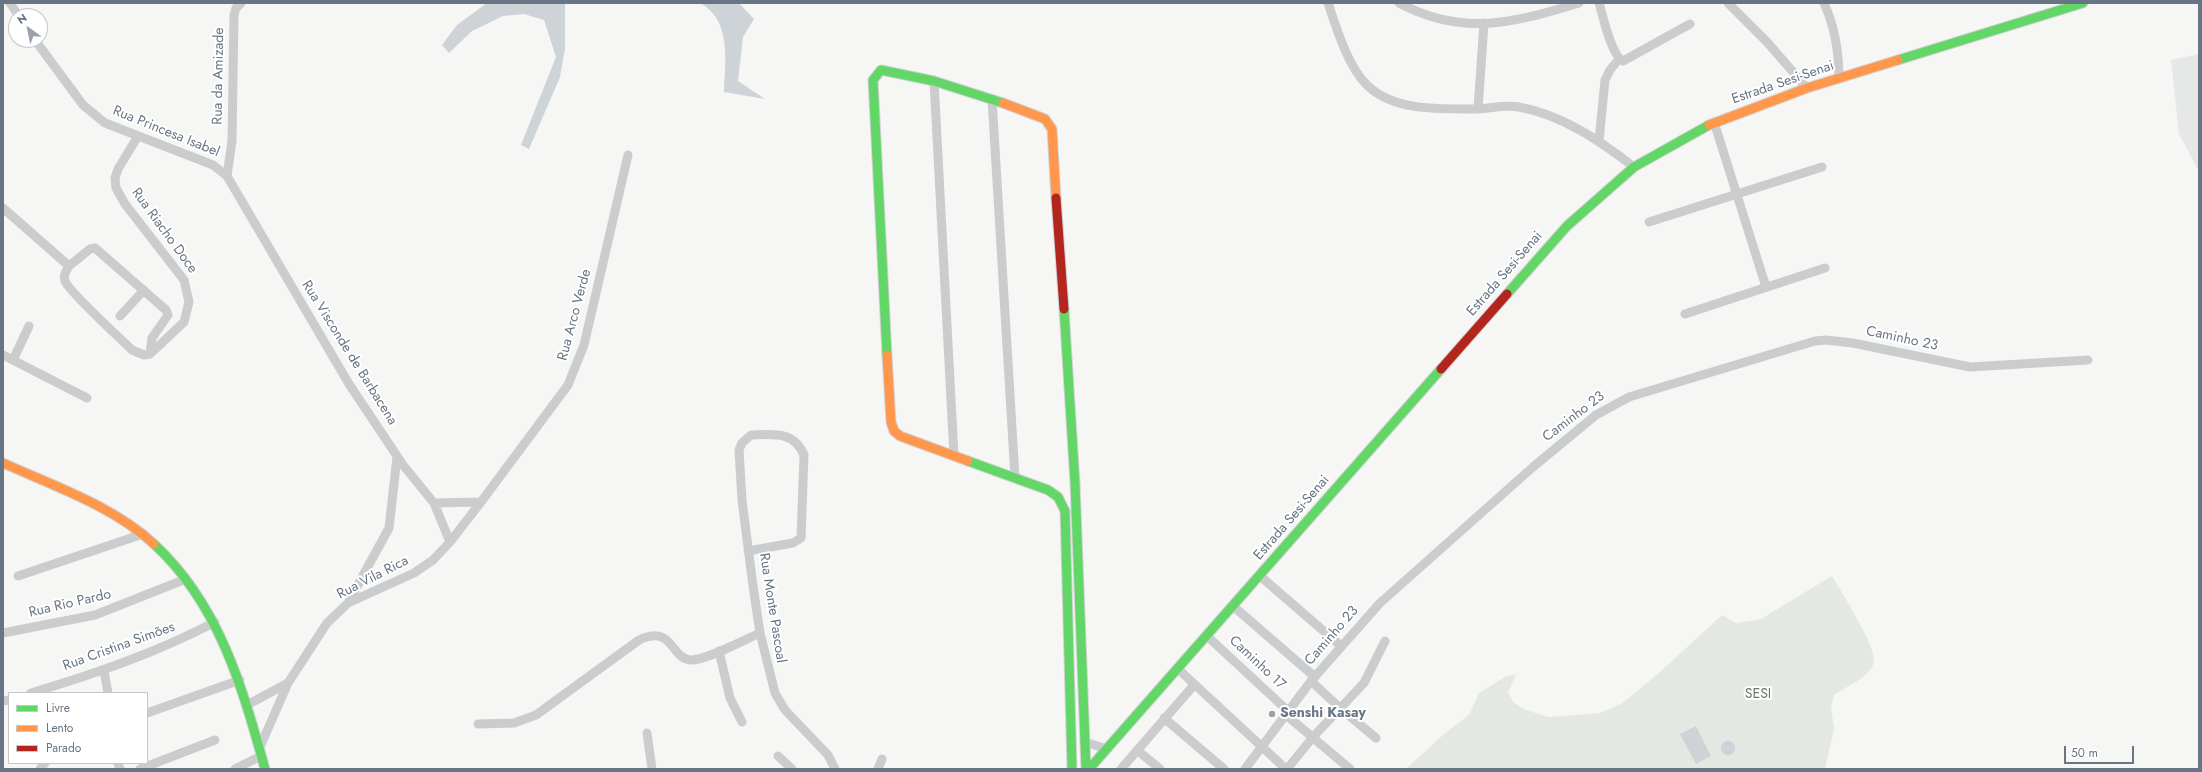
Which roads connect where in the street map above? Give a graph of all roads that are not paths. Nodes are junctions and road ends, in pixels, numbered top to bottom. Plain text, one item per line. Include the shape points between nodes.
1 (242, 3) edge
2 (1328, 3) edge
3 (1399, 3) edge
4 (1579, 3) edge
5 (1599, 3) edge
6 (1728, 3) edge
7 (1824, 3) edge
8 (2083, 3) edge
9 (1484, 23) junction
10 (1690, 24) dead end
11 (41, 48) edge
12 (1619, 59) junction
13 (1839, 79) junction
14 (934, 81) junction
15 (1808, 88) junction
16 (992, 99) junction
17 (1478, 109) junction
18 (1714, 122) junction
19 (138, 136) junction
20 (1599, 141) junction
21 (628, 155) dead end
22 (1634, 167) junction
23 (1822, 167) dead end
24 (227, 176) junction
25 (1736, 193) junction
26 (3, 208) edge
27 (13, 216) junction
28 (3, 218) edge
29 (1649, 222) dead end
30 (69, 266) junction
31 (1825, 268) dead end
32 (1766, 287) junction
33 (144, 290) junction
34 (1685, 314) dead end
35 (120, 316) dead end
36 (29, 326) dead end
37 (150, 354) junction
38 (3, 355) edge
39 (13, 360) junction
40 (2088, 360) dead end
41 (87, 398) dead end
42 (954, 456) junction
43 (398, 457) junction
44 (3, 463) edge
45 (1015, 476) junction
46 (1059, 496) junction
47 (1075, 497) junction
48 (481, 502) junction
49 (434, 503) junction
50 (143, 534) junction
51 (450, 542) junction
52 (748, 551) junction
53 (18, 576) dead end
54 (1260, 576) junction
55 (186, 579) junction
56 (348, 602) junction
57 (1233, 606) junction
58 (215, 622) junction
59 (3, 633) edge
60 (760, 633) junction
61 (1207, 636) junction
62 (1385, 641) dead end
63 (1341, 646) junction
64 (719, 651) junction
65 (1178, 669) junction
66 (104, 671) junction
67 (1313, 679) junction
68 (240, 680) junction
69 (288, 683) junction
70 (1194, 685) junction
71 (34, 692) edge
72 (108, 692) edge
73 (247, 705) junction
74 (1340, 708) junction
75 (148, 713) edge
76 (1286, 713) junction
77 (1164, 718) junction
78 (742, 722) dead end
79 (478, 724) dead end
80 (647, 732) dead end
81 (1313, 738) junction
82 (1376, 738) dead end
83 (215, 740) dead end
84 (1085, 742) junction
85 (1262, 747) junction
86 (1107, 749) junction
87 (1137, 750) junction
88 (261, 751) junction
89 (778, 756) dead end
90 (882, 759) dead end
91 (140, 769) edge
92 (235, 769) edge
93 (265, 769) edge
94 (652, 769) edge
95 (792, 769) edge
96 (835, 769) edge
97 (878, 769) edge
98 (1072, 769) edge
99 (1088, 769) edge
100 (1121, 769) edge
101 (1160, 769) edge
102 (1224, 769) edge
103 (1245, 769) edge
104 (1286, 769) edge
105 (1350, 769) edge

1 - 24 street, Rua da Amizade via 236,8 234,15 232,140
2 - 17 street via 1351,60 1366,85 1385,97 1408,105 1438,109
3 - 9 street via 1426,16 1446,21
4 - 9 street via 1532,17
5 - 12 street
6 - 15 street
7 - 13 street via 1837,45
8 - 13 street, Estrada Sesi-Senai
9 - 17 street
10 - 12 street via 1628,59
11 - 19 street, Rua Princesa Isabel via 93,115 105,123
12 - 20 street via 1605,80
13 - 15 street, Estrada Sesi-Senai
14 - 16 street
14 - 42 street
14 - 42 street via 882,70 872,85 891,422 897,434
15 - 18 street, Estrada Sesi-Senai
16 - 45 street
16 - 47 street via 1045,119 1052,129
17 - 20 street via 1519,107 1570,125
18 - 22 street, Estrada Sesi-Senai
18 - 25 street
19 - 24 street, Rua Princesa Isabel via 213,165
19 - 37 street, Rua Riacho Doce via 118,169 115,178 116,188 184,280 189,302 184,322
20 - 22 street
21 - 48 street, Rua Arco Verde via 584,345 573,374 568,385
22 - 54 street, Estrada Sesi-Senai via 1567,226
23 - 25 street
24 - 43 street, Rua Visconde de Barbacena via 329,350
25 - 29 street
25 - 32 street
26 - 27 street
27 - 28 street
27 - 30 street
30 - 33 street via 90,249 95,248
30 - 37 street via 65,272 65,282 74,293 132,350 144,356
31 - 32 street
32 - 34 street
33 - 35 street
33 - 37 street via 168,313 152,338
36 - 39 street
38 - 39 street
39 - 41 street
40 - 63 street, Caminho 23 via 1970,366 1826,340 1629,397 1596,415 1528,471 1380,603
42 - 45 street
43 - 49 street, Rua Visconde de Barbacena
43 - 56 street via 389,528
44 - 50 street via 96,505
45 - 46 street
46 - 47 street
46 - 98 street via 1065,511
47 - 84 street
48 - 49 street
48 - 51 street, Rua Arco Verde
49 - 51 street, Rua Visconde de Barbacena
50 - 53 street
50 - 55 street
51 - 56 street, Rua Vila Rica via 433,560 414,574
52 - 52 street, Rua Monte Pascoal via 739,453 742,443 751,435 777,434 793,439 802,450 805,462 801,538 793,543
52 - 60 street, Rua Monte Pascoal
54 - 57 street, Estrada Sesi-Senai
54 - 63 street
55 - 58 street
55 - 59 street, Rua Rio Pardo via 95,615
56 - 69 street, Rua Vila Rica via 325,626
57 - 61 street, Estrada Sesi-Senai
57 - 67 street
58 - 66 street, Rua Cristina Simões via 158,650
58 - 68 street
60 - 64 street
60 - 96 street, Rua Monte Pascoal via 777,698 790,716 828,755
61 - 65 street, Estrada Sesi-Senai
61 - 76 street, Caminho 17
62 - 74 street via 1364,683
63 - 67 street, Caminho 23
64 - 78 street via 730,698
64 - 79 street via 692,660 685,659 664,638 657,635 647,636 536,715 514,723
65 - 70 street
65 - 86 street, Estrada Sesi-Senai
66 - 71 street, Rua Cristina Simões
66 - 72 street
67 - 74 street
67 - 76 street, Caminho 23
68 - 73 street
68 - 75 street
69 - 73 street, Rua Vila Rica
69 - 88 street, Rua Vila Rica
70 - 77 street
70 - 85 street
73 - 88 street
74 - 81 street
74 - 82 street
76 - 81 street, Caminho 17
76 - 85 street, Caminho 23
77 - 87 street
77 - 102 street
80 - 94 street
81 - 104 street
81 - 105 street, Caminho 17
83 - 91 street
84 - 86 street
84 - 99 street
85 - 103 street, Caminho 23
85 - 104 street
86 - 99 street, Estrada Sesi-Senai
87 - 100 street
87 - 101 street
88 - 92 street
88 - 93 street
89 - 95 street
90 - 97 street

